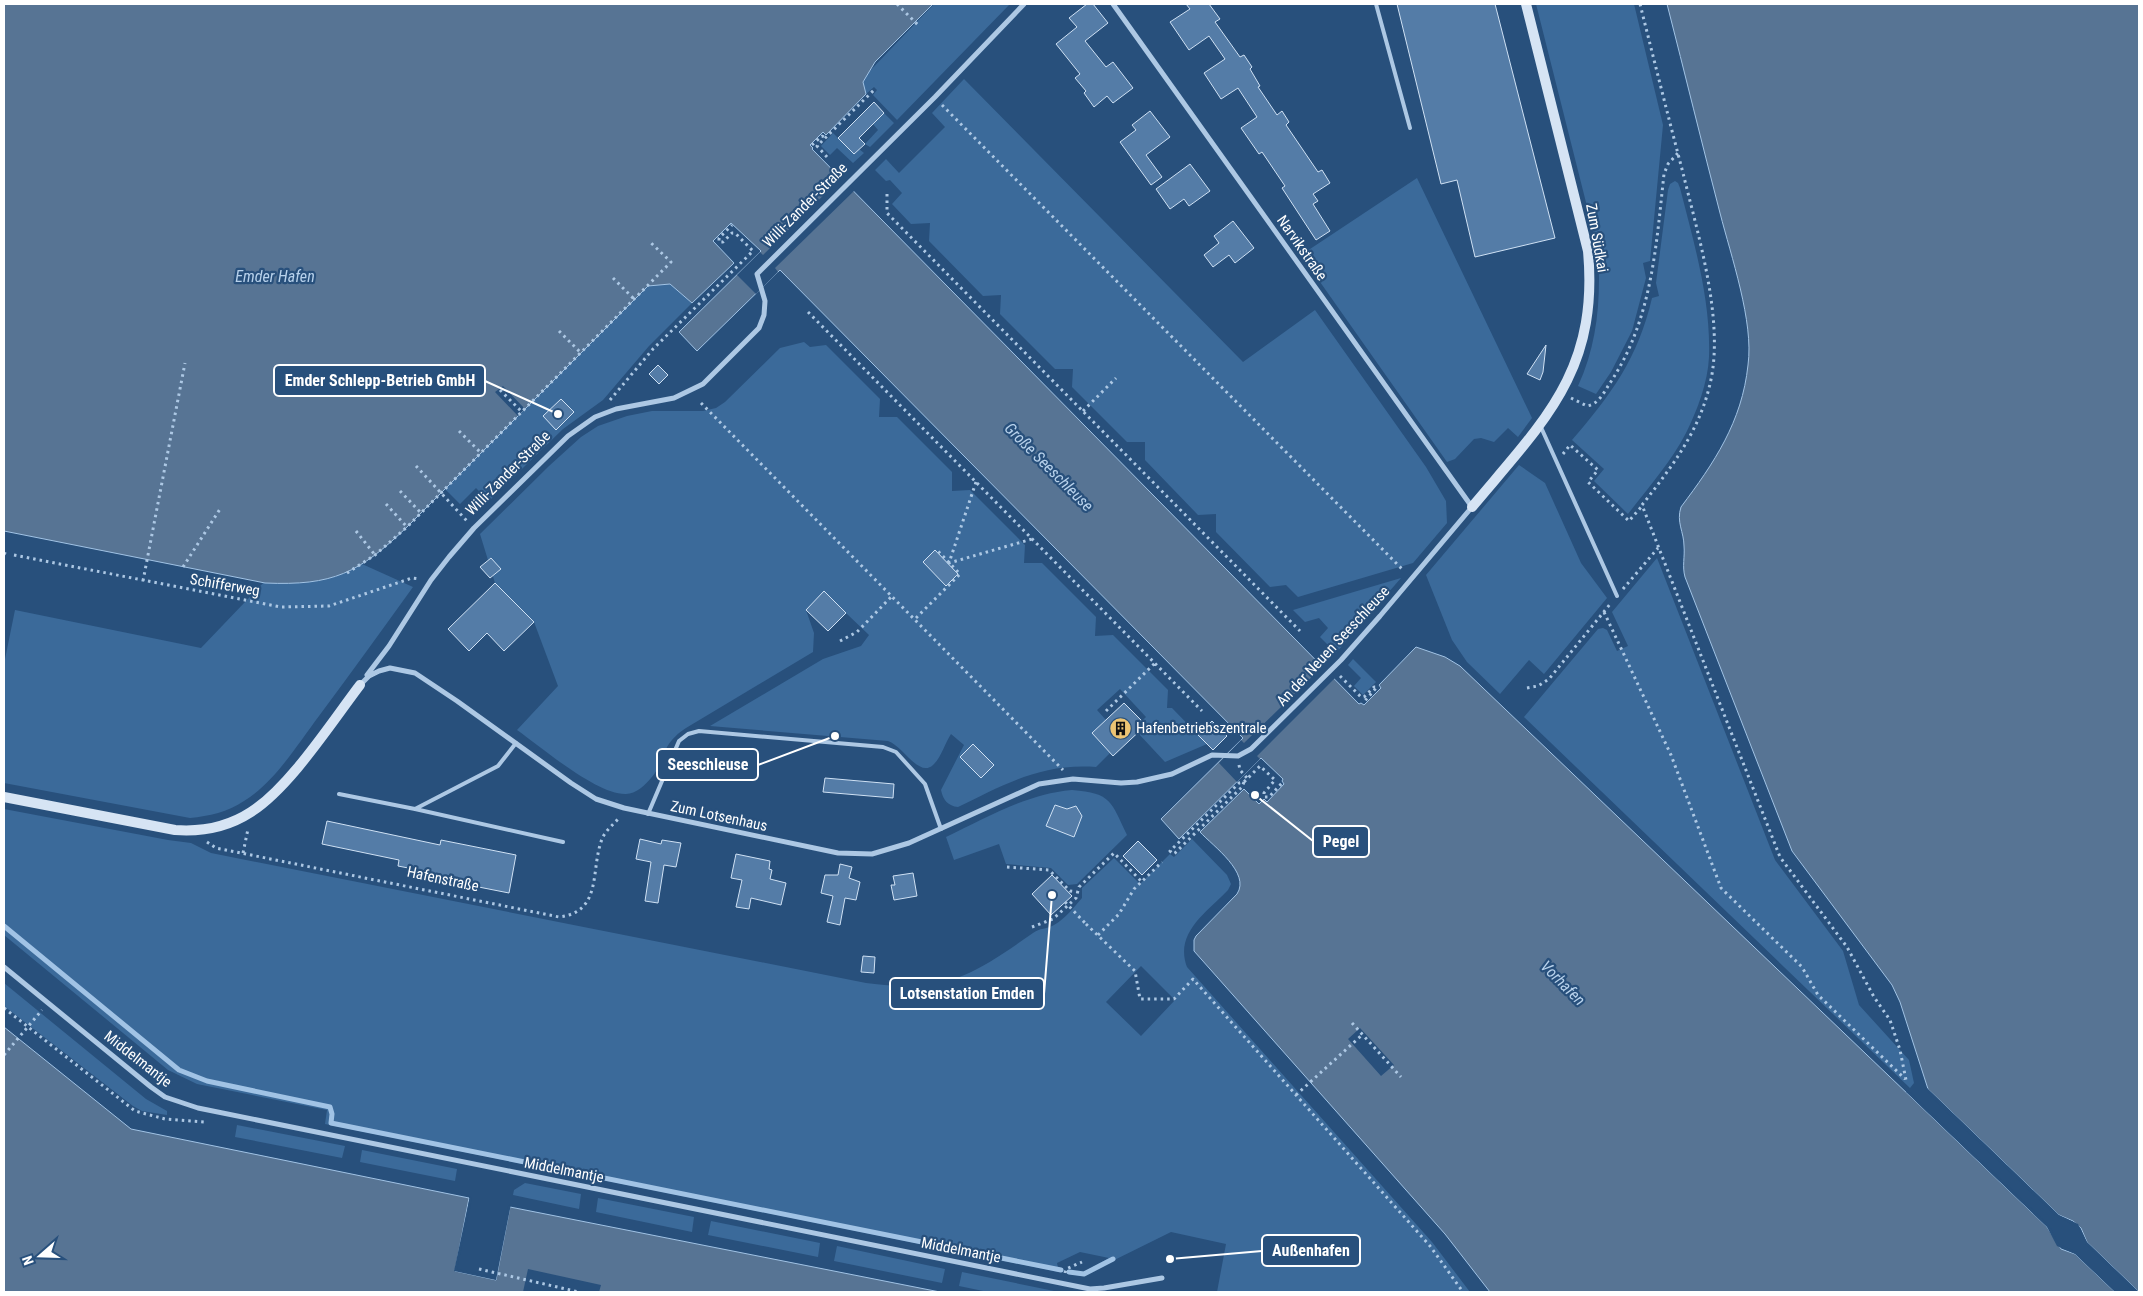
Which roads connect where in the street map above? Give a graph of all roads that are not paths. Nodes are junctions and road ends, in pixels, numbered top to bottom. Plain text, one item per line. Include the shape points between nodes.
1 (1024, 4) edge
2 (1113, 4) edge
3 (1376, 4) edge
4 (1526, 4) edge
5 (1410, 128) dead end
6 (1540, 426) junction
7 (1472, 507) junction
8 (1617, 596) road end
9 (360, 685) junction
10 (516, 743) junction
11 (1104, 782) joint
12 (340, 794) dead end
13 (4, 797) edge
14 (415, 809) junction
15 (648, 814) junction
16 (941, 829) junction
17 (562, 842) dead end
18 (4, 967) edge
19 (1162, 1278) dead end

1 - 9 street, Willi-Zander-Straße via 756,274 765,301 761,325 702,384 674,398 616,409 595,417 568,436 474,528 431,580
2 - 7 street, Narvikstraße
3 - 5 lane
4 - 6 street, Zum Südkai via 1588,251 1590,294 1579,354 1562,392
6 - 7 street, Zum Südkai
6 - 8 lane
7 - 11 street, An der Neuen Seeschleuse via 1331,670 1247,752 1233,756 1212,755 1172,774 1152,779
9 - 10 street, Zum Lotsenhaus via 379,670 390,668 415,674
9 - 13 street, Willi-Zander-Straße via 270,798 251,812 220,826 193,831
10 - 14 lane via 498,766
10 - 15 street, Zum Lotsenhaus via 596,799
11 - 16 street, Zum Lotsenhaus via 1056,780 1021,791
12 - 14 lane
14 - 17 lane
15 - 16 street, Zum Lotsenhaus via 838,854 872,854
15 - 16 lane via 679,741 699,731 892,750 928,788
18 - 19 street, Middelmantje via 150,1087 181,1103 1063,1284 1097,1289

